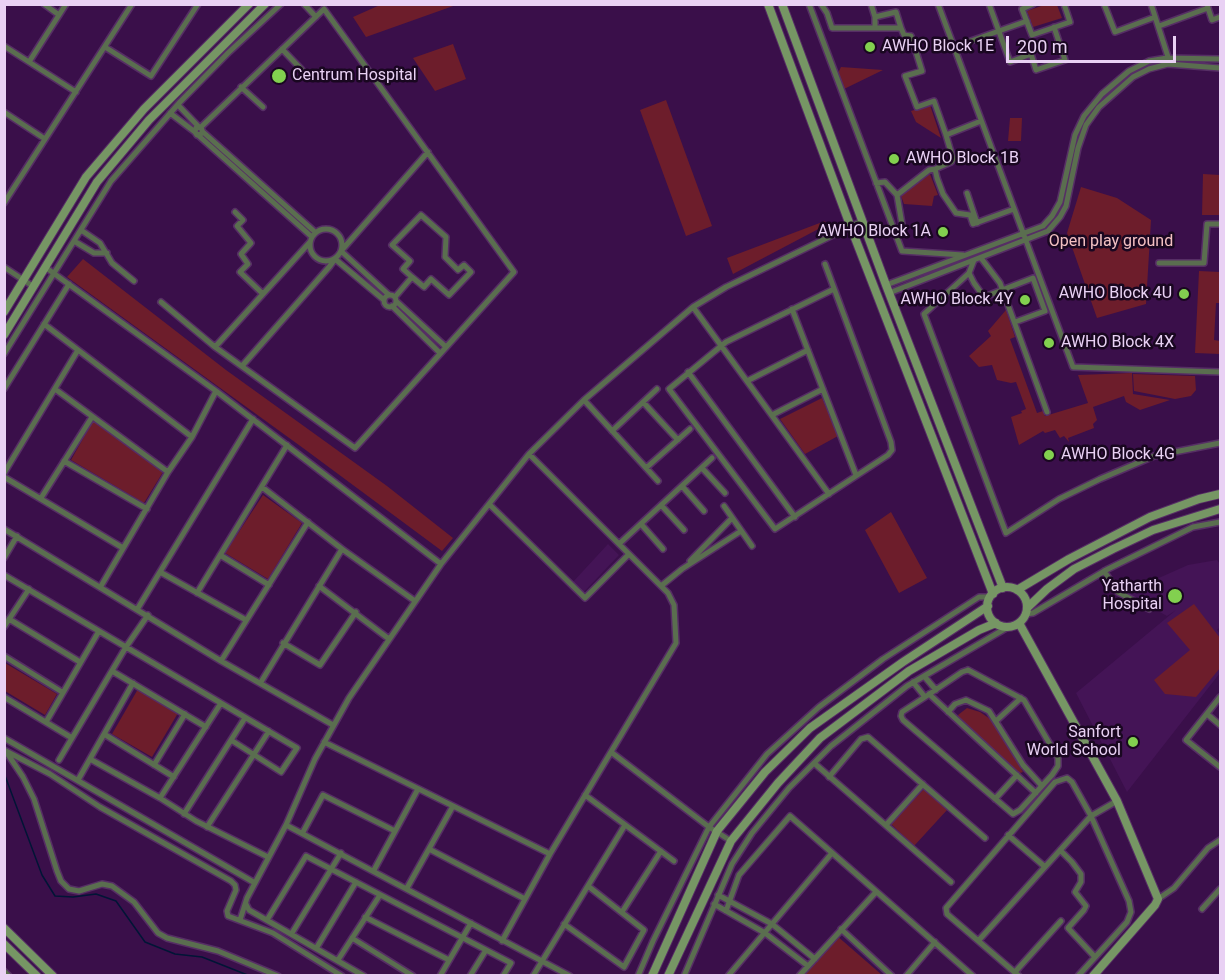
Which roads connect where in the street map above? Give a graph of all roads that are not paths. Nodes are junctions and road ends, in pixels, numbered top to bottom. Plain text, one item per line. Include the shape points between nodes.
1 (44, 4) edge
2 (66, 4) edge
3 (132, 4) edge
4 (198, 4) edge
5 (249, 4) edge
6 (265, 4) edge
7 (281, 4) edge
8 (304, 4) edge
9 (316, 4) edge
10 (768, 4) edge
11 (782, 4) edge
12 (808, 4) edge
13 (821, 4) edge
14 (871, 4) edge
15 (938, 4) edge
16 (989, 4) edge
17 (1033, 4) edge
18 (1104, 4) edge
19 (1151, 4) edge
20 (1067, 5) edge
21 (1208, 6) edge
22 (322, 11) junction
23 (59, 15) junction
24 (316, 16) junction
25 (875, 17) junction
26 (1155, 17) junction
27 (1221, 17) edge
28 (1027, 21) junction
29 (1159, 26) junction
30 (1054, 27) junction
31 (875, 28) junction
32 (902, 28) junction
33 (999, 32) junction
34 (4, 46) edge
35 (105, 47) junction
36 (954, 47) junction
37 (282, 49) junction
38 (1221, 59) edge
39 (1168, 61) junction
40 (29, 62) junction
41 (1221, 68) edge
42 (302, 70) dead end
43 (241, 87) junction
44 (76, 92) junction
45 (178, 105) junction
46 (263, 107) dead end
47 (4, 112) edge
48 (170, 113) junction
49 (981, 121) junction
50 (199, 131) junction
51 (946, 135) junction
52 (45, 139) junction
53 (428, 152) junction
54 (935, 169) junction
55 (876, 183) junction
56 (967, 193) dead end
57 (897, 195) junction
58 (4, 203) edge
59 (1014, 209) junction
60 (235, 212) dead end
61 (862, 221) junction
62 (977, 223) junction
63 (1221, 224) edge
64 (850, 225) junction
65 (81, 230) junction
66 (1024, 234) junction
67 (312, 237) junction
68 (897, 238) junction
69 (74, 241) junction
70 (1026, 241) junction
71 (341, 251) junction
72 (107, 253) junction
73 (965, 255) junction
74 (335, 259) junction
75 (978, 259) junction
76 (1159, 263) dead end
77 (825, 264) dead end
78 (4, 267) edge
79 (45, 267) junction
80 (969, 273) junction
81 (54, 274) junction
82 (412, 277) junction
83 (24, 280) junction
84 (134, 281) dead end
85 (69, 284) junction
86 (34, 286) junction
87 (834, 289) junction
88 (887, 289) junction
89 (1002, 289) junction
90 (263, 294) junction
91 (393, 298) junction
92 (384, 300) junction
93 (161, 302) dead end
94 (392, 306) junction
95 (693, 307) junction
96 (792, 309) junction
97 (1048, 310) junction
98 (4, 312) edge
99 (1014, 322) junction
100 (44, 324) junction
101 (4, 335) edge
102 (721, 346) junction
103 (215, 347) junction
104 (446, 347) junction
105 (78, 350) junction
106 (808, 350) junction
107 (440, 353) junction
108 (4, 354) edge
109 (242, 366) junction
110 (688, 372) junction
111 (1221, 372) edge
112 (747, 381) junction
113 (4, 389) edge
114 (55, 389) junction
115 (657, 389) dead end
116 (823, 389) junction
117 (216, 391) junction
118 (584, 400) junction
119 (644, 402) junction
120 (1047, 412) dead end
121 (772, 415) junction
122 (92, 417) junction
123 (253, 419) junction
124 (690, 429) dead end
125 (612, 430) junction
126 (192, 437) junction
127 (678, 440) junction
128 (1221, 443) edge
129 (287, 446) junction
130 (529, 454) junction
131 (712, 458) dead end
132 (64, 461) junction
133 (646, 468) junction
134 (702, 468) junction
135 (168, 472) junction
136 (4, 475) edge
137 (856, 475) junction
138 (658, 481) dead end
139 (682, 486) junction
140 (262, 487) junction
141 (724, 493) dead end
142 (829, 494) junction
143 (1221, 494) edge
144 (41, 498) junction
145 (489, 504) junction
146 (661, 505) junction
147 (724, 506) dead end
148 (147, 509) junction
149 (1221, 509) edge
150 (704, 511) dead end
151 (795, 517) junction
152 (732, 518) junction
153 (308, 522) junction
154 (1221, 522) edge
155 (641, 524) junction
156 (4, 529) edge
157 (684, 530) dead end
158 (741, 531) junction
159 (17, 536) junction
160 (619, 544) junction
161 (752, 546) dead end
162 (123, 548) junction
163 (342, 549) junction
164 (663, 549) dead end
165 (629, 554) junction
166 (220, 555) junction
167 (4, 558) edge
168 (441, 564) junction
169 (682, 568) junction
170 (1104, 571) junction
171 (160, 572) junction
172 (4, 575) edge
173 (268, 585) junction
174 (101, 586) junction
175 (319, 586) junction
176 (662, 586) junction
177 (1003, 588) junction
178 (29, 589) junction
179 (1017, 590) junction
180 (197, 592) junction
181 (992, 595) junction
182 (415, 601) junction
183 (988, 606) junction
184 (138, 609) junction
185 (1149, 609) dead end
186 (1027, 611) junction
187 (356, 612) junction
188 (148, 615) junction
189 (9, 619) junction
190 (246, 620) junction
191 (1019, 623) junction
192 (996, 624) junction
193 (4, 627) edge
194 (1008, 627) junction
195 (99, 631) junction
196 (389, 639) junction
197 (283, 643) junction
198 (126, 647) junction
199 (4, 656) edge
200 (221, 661) junction
201 (80, 662) junction
202 (112, 671) junction
203 (924, 676) junction
204 (261, 682) junction
205 (913, 682) junction
206 (133, 684) junction
207 (936, 690) junction
208 (62, 692) junction
209 (927, 695) junction
210 (4, 697) edge
211 (1221, 697) edge
212 (1021, 698) junction
213 (221, 703) junction
214 (948, 712) junction
215 (185, 714) junction
216 (1207, 714) junction
217 (245, 718) junction
218 (996, 721) junction
219 (46, 722) junction
220 (333, 725) junction
221 (1221, 725) edge
222 (206, 727) junction
223 (269, 731) junction
224 (104, 734) junction
225 (4, 738) edge
226 (72, 738) junction
227 (231, 740) junction
228 (324, 742) junction
229 (5, 751) edge
230 (611, 752) junction
231 (254, 755) junction
232 (90, 759) junction
233 (59, 760) dead end
234 (814, 763) junction
235 (154, 765) junction
236 (1221, 767) edge
237 (1017, 775) junction
238 (174, 777) junction
239 (829, 777) junction
240 (78, 780) junction
241 (923, 784) junction
242 (1042, 786) junction
243 (418, 789) junction
244 (1036, 793) junction
245 (585, 795) junction
246 (160, 798) junction
247 (995, 799) junction
248 (1118, 801) junction
249 (453, 806) junction
250 (184, 814) junction
251 (1091, 816) junction
252 (285, 825) junction
253 (625, 825) junction
254 (886, 825) junction
255 (207, 827) junction
256 (713, 829) junction
257 (395, 831) junction
258 (303, 832) junction
259 (1008, 835) junction
260 (985, 838) dead end
261 (731, 840) junction
262 (1221, 840) edge
263 (429, 849) junction
264 (1060, 850) junction
265 (661, 851) junction
266 (341, 853) junction
267 (832, 853) junction
268 (550, 854) junction
269 (268, 857) junction
270 (674, 861) dead end
271 (1044, 866) junction
272 (331, 870) junction
273 (374, 870) junction
274 (356, 882) junction
275 (951, 882) dead end
276 (255, 883) junction
277 (588, 886) junction
278 (407, 888) junction
279 (1221, 889) edge
280 (876, 892) junction
281 (380, 895) junction
282 (718, 895) junction
283 (525, 899) junction
284 (1158, 899) junction
285 (729, 901) junction
286 (246, 904) junction
287 (714, 904) junction
288 (1203, 909) dead end
289 (726, 911) junction
290 (622, 912) junction
291 (365, 917) junction
292 (240, 920) junction
293 (267, 920) junction
294 (1062, 921) dead end
295 (471, 923) junction
296 (564, 924) junction
297 (772, 924) junction
298 (4, 928) edge
299 (841, 929) junction
300 (292, 933) junction
301 (765, 933) junction
302 (352, 938) junction
303 (462, 938) junction
304 (979, 940) junction
305 (502, 941) junction
306 (935, 942) junction
307 (4, 944) edge
308 (317, 947) junction
309 (486, 950) junction
310 (1095, 957) junction
311 (815, 958) junction
312 (338, 960) junction
313 (449, 960) junction
314 (542, 961) junction
315 (808, 966) junction
316 (4, 971) edge
317 (1017, 974) edge
318 (9, 975) edge
319 (38, 975) edge
320 (53, 975) edge
321 (278, 975) edge
322 (342, 975) edge
323 (364, 975) edge
324 (413, 975) edge
325 (440, 975) edge
326 (470, 975) edge
327 (503, 975) edge
328 (533, 975) edge
329 (570, 975) edge
330 (638, 975) edge
331 (652, 975) edge
332 (668, 975) edge
333 (684, 975) edge
334 (728, 975) edge
335 (800, 975) edge
336 (892, 975) edge
337 (906, 975) edge
338 (972, 975) edge
339 (1078, 975) edge
340 (1093, 975) edge

1 - 23 street
2 - 23 street
3 - 35 street
4 - 35 street via 151,76
5 - 83 street via 144,109 86,177
6 - 79 street via 149,120 97,182
7 - 45 street
8 - 24 street
9 - 22 street
10 - 64 street
11 - 61 street
12 - 55 street
13 - 31 street via 832,28
14 - 25 street
15 - 36 street
16 - 33 street
17 - 28 street via 1022,9
18 - 26 street via 1115,32
19 - 26 street
20 - 30 street via 1070,22
21 - 27 street via 1212,20
21 - 29 street
22 - 24 street
22 - 53 street
23 - 40 street
24 - 37 street
25 - 31 street
25 - 32 street via 896,12
26 - 29 street
28 - 30 street via 1032,35
28 - 33 street
29 - 39 street
30 - 33 street via 1065,60 1036,70 1031,54 1010,62
31 - 32 street
32 - 51 street via 904,35 911,36 922,71 905,76 917,107 934,101
33 - 36 street
34 - 40 street
35 - 44 street
36 - 49 street
37 - 42 street
37 - 43 street
38 - 39 street
39 - 41 street
39 - 66 street via 1149,61 1128,71 1101,94 1075,135 1060,202 1053,216 1043,226
39 - 70 street via 1133,77 1099,107 1086,125 1078,148 1066,206 1048,231
40 - 44 street
43 - 46 street
43 - 50 street
44 - 52 street
45 - 48 street
45 - 50 street
47 - 52 street
48 - 50 street
48 - 65 street via 111,180
49 - 51 street
49 - 59 street
50 - 67 street
51 - 54 street via 953,159
52 - 58 street
53 - 71 street
53 - 104 street via 514,272
54 - 57 street
54 - 62 street via 943,194 956,213 970,215 973,224
55 - 57 street via 885,182
55 - 68 street
56 - 62 street
57 - 68 street via 902,224
59 - 62 street
59 - 66 street
60 - 90 street via 243,220 237,226 251,243 241,254 248,264 240,272
61 - 64 street
61 - 88 street
63 - 76 street via 1207,224 1204,264
64 - 95 street
64 - 181 street
65 - 69 street
65 - 72 street
66 - 70 street
66 - 73 street
67 - 71 street via 326,228 336,232 342,240
67 - 74 street via 315,257
67 - 90 street
68 - 73 street via 902,251
69 - 72 street via 94,253
69 - 81 street
70 - 75 street
70 - 97 street
71 - 74 street
71 - 91 street
72 - 84 street via 112,263
73 - 88 street
74 - 92 street
74 - 109 street
75 - 80 street
75 - 88 street
75 - 89 street
77 - 87 street
78 - 83 street
79 - 81 street
79 - 86 street
80 - 89 street via 984,297
80 - 128 street via 924,314 1006,533 1059,499 1154,456
81 - 85 street
81 - 108 street
82 - 82 street via 424,287 431,279 449,296 471,272 464,265 458,270 445,258 446,237 421,215 392,245 410,261 404,268
82 - 91 street
83 - 86 street
83 - 98 street
85 - 100 street
85 - 117 street
86 - 101 street
87 - 96 street
87 - 137 street via 892,450
88 - 177 street
89 - 97 street via 1033,278
89 - 99 street
90 - 103 street
91 - 92 street
91 - 94 street
91 - 104 street
92 - 94 street via 386,306
93 - 103 street
94 - 107 street
95 - 102 street
95 - 118 street
96 - 102 street
96 - 106 street
97 - 99 street
97 - 111 street via 1073,367
99 - 120 street
100 - 105 street
100 - 113 street
102 - 110 street
102 - 112 street
103 - 109 street
104 - 107 street
105 - 114 street
105 - 126 street
106 - 112 street
106 - 116 street
107 - 109 street via 355,448
110 - 151 street
110 - 151 street via 670,386 670,391 773,528
112 - 121 street
114 - 122 street
114 - 136 street
115 - 119 street
116 - 121 street
116 - 137 street
117 - 123 street
117 - 126 street
118 - 125 street
118 - 130 street
119 - 125 street
119 - 127 street
121 - 142 street
122 - 132 street
122 - 135 street
123 - 129 street
123 - 171 street
124 - 127 street
125 - 133 street
126 - 135 street
127 - 133 street
129 - 140 street
129 - 168 street
130 - 145 street
130 - 160 street
131 - 134 street
132 - 144 street
132 - 148 street
133 - 138 street
134 - 139 street
134 - 141 street
135 - 148 street
136 - 144 street
137 - 142 street
139 - 146 street
139 - 150 street
140 - 153 street
140 - 166 street
142 - 151 street
143 - 179 street via 1150,517
144 - 162 street
145 - 165 street via 585,598
145 - 168 street
146 - 155 street
146 - 157 street
147 - 152 street
148 - 162 street
149 - 186 street via 1153,530 1074,569 1047,589
152 - 158 street
152 - 169 street
153 - 163 street
153 - 173 street
154 - 170 street via 1193,527
155 - 160 street
155 - 164 street
156 - 159 street
158 - 161 street
158 - 169 street
159 - 167 street
159 - 174 street
160 - 165 street
162 - 174 street
163 - 175 street
163 - 182 street
165 - 176 street
166 - 173 street
166 - 180 street
168 - 182 street
169 - 176 street
170 - 185 street via 1118,592
170 - 186 street via 1033,613
171 - 180 street
171 - 184 street
172 - 178 street
173 - 190 street
174 - 184 street
175 - 187 street
175 - 197 street
176 - 230 street via 675,605 676,643
177 - 179 street
177 - 181 street
178 - 189 street
178 - 195 street
179 - 186 street via 1026,600
180 - 190 street
181 - 183 street
181 - 256 street via 969,603 819,707 767,754
182 - 196 street
183 - 192 street
183 - 256 street via 810,728
184 - 188 street
186 - 191 street
187 - 196 street
187 - 197 street via 320,665
188 - 198 street
188 - 200 street
189 - 193 street
189 - 201 street
190 - 200 street
191 - 194 street
191 - 248 street
192 - 194 street
192 - 261 street via 909,671 820,738
194 - 203 street
195 - 198 street
195 - 201 street
196 - 220 street
197 - 204 street
198 - 202 street
198 - 213 street
199 - 208 street
200 - 204 street
201 - 208 street
202 - 206 street
202 - 226 street
203 - 205 street
203 - 207 street
204 - 220 street
205 - 209 street
205 - 234 street
206 - 215 street
206 - 224 street
207 - 209 street
207 - 212 street via 968,670
208 - 219 street
209 - 214 street
209 - 247 street via 902,712 903,720
210 - 219 street
211 - 216 street
212 - 218 street
212 - 242 street via 1058,758 1058,766
213 - 217 street
213 - 222 street
214 - 218 street via 966,700 989,711
214 - 237 street
215 - 222 street
215 - 235 street
216 - 221 street
216 - 236 street via 1186,740
217 - 223 street
217 - 227 street
218 - 242 street via 1023,765
219 - 226 street
220 - 228 street
222 - 238 street
223 - 231 street
223 - 231 street via 297,748 281,772
224 - 232 street
224 - 235 street
225 - 240 street
226 - 233 street
227 - 231 street
227 - 250 street
228 - 243 street
228 - 252 street
229 - 292 street via 231,881 236,890 228,916
229 - 321 street via 34,799 57,871 69,889 112,886 134,902 158,933 167,938 218,951
230 - 245 street
230 - 256 street
231 - 255 street
232 - 240 street
232 - 246 street
234 - 239 street
234 - 282 street via 752,833
235 - 238 street
237 - 244 street
237 - 247 street
238 - 246 street
239 - 241 street via 868,737
239 - 254 street
240 - 276 street
241 - 254 street
241 - 260 street
242 - 244 street
243 - 249 street
243 - 257 street
244 - 247 street via 1013,814
245 - 253 street
245 - 268 street
246 - 250 street
248 - 251 street
248 - 284 street
249 - 263 street
249 - 268 street
250 - 255 street
251 - 259 street via 1072,782 1062,779
251 - 264 street
251 - 310 street via 1131,912 1127,922
252 - 258 street
252 - 269 street
253 - 265 street
253 - 277 street
254 - 275 street
255 - 269 street
256 - 261 street
256 - 330 street
256 - 331 street
257 - 258 street via 323,795
257 - 273 street
258 - 266 street
259 - 271 street
259 - 304 street via 946,908 947,914
261 - 332 street
262 - 284 street via 1208,848 1173,888
263 - 278 street
263 - 283 street
264 - 271 street
264 - 310 street via 1081,874 1075,892 1086,906 1068,928
265 - 270 street
265 - 290 street
266 - 272 street
266 - 273 street
267 - 280 street
267 - 285 street via 790,816 739,875
267 - 297 street
268 - 283 street
269 - 276 street
271 - 304 street
272 - 274 street
272 - 293 street via 306,856
272 - 300 street
273 - 278 street
274 - 281 street
274 - 308 street
276 - 286 street
277 - 290 street
277 - 296 street
278 - 295 street
279 - 288 street
280 - 299 street
280 - 306 street
281 - 291 street
281 - 303 street
282 - 285 street
282 - 287 street
283 - 305 street
284 - 340 street
285 - 289 street
285 - 297 street
286 - 292 street
286 - 293 street
287 - 289 street
287 - 333 street
289 - 301 street
290 - 296 street via 644,930 624,968
291 - 302 street
291 - 313 street
292 - 322 street via 273,933
293 - 300 street
294 - 317 street
295 - 303 street
295 - 305 street
296 - 314 street
297 - 301 street
297 - 311 street
298 - 320 street
299 - 311 street
299 - 336 street
300 - 308 street
301 - 315 street
301 - 334 street
302 - 312 street
302 - 324 street
303 - 309 street
303 - 313 street
304 - 317 street
305 - 314 street
306 - 337 street
306 - 338 street
307 - 319 street
308 - 312 street
309 - 326 street
309 - 327 street via 511,963
310 - 339 street
311 - 315 street
312 - 323 street
313 - 325 street
314 - 328 street
314 - 329 street
315 - 335 street
316 - 318 street

